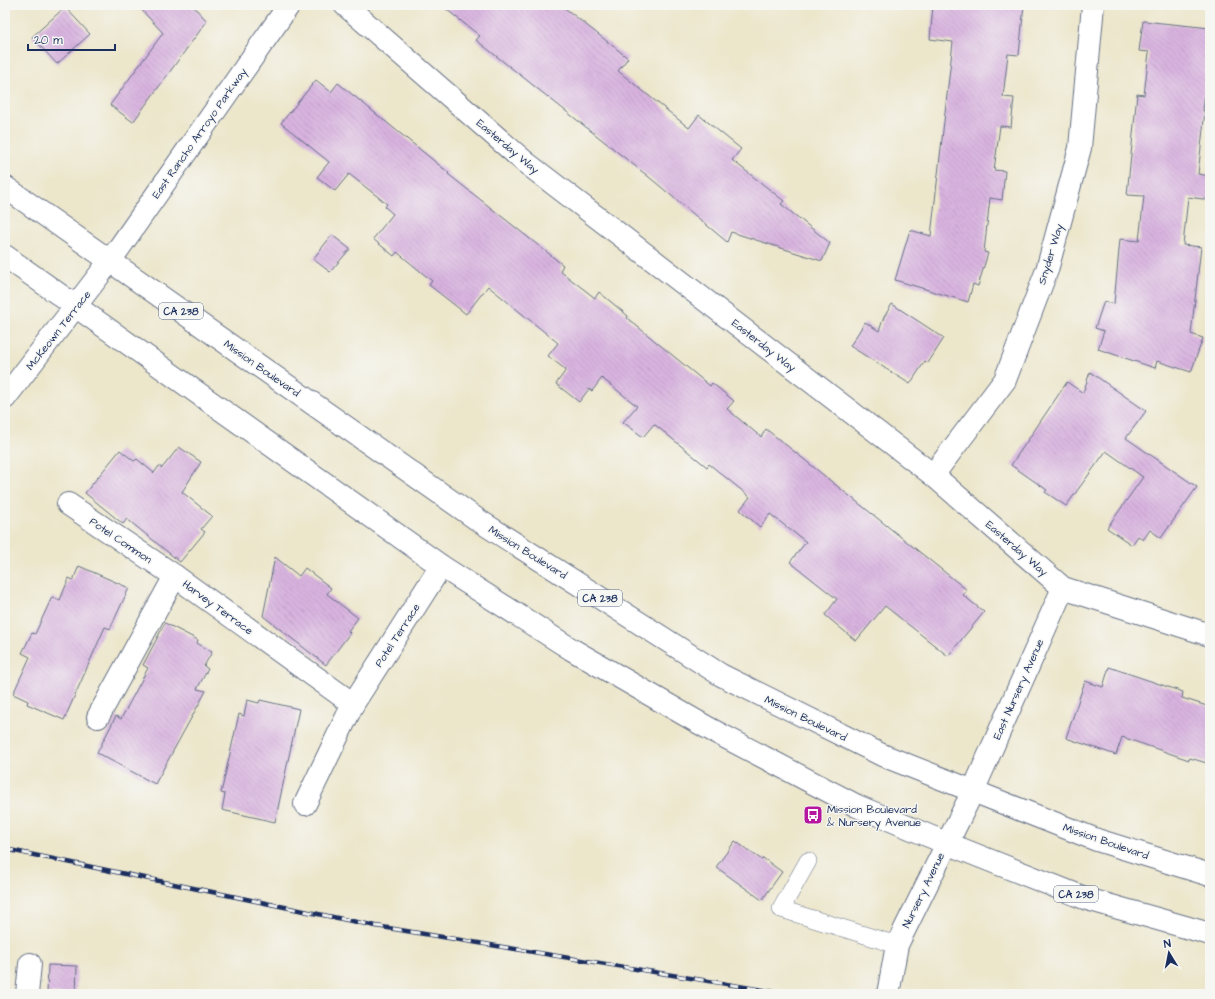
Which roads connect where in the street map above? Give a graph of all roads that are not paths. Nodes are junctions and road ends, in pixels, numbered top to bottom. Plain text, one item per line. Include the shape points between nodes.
1 (289, 5) edge
2 (345, 5) edge
3 (1093, 5) edge
4 (5, 187) edge
5 (5, 256) edge
6 (110, 261) junction
7 (76, 307) junction
8 (5, 398) edge
9 (933, 475) junction
10 (68, 504) dead end
11 (441, 566) junction
12 (175, 576) junction
13 (1063, 588) junction
14 (1210, 635) edge
15 (353, 704) junction
16 (98, 716) dead end
17 (973, 791) junction
18 (305, 804) dead end
19 (946, 843) junction
20 (808, 861) dead end
21 (1210, 875) edge
22 (1210, 934) edge
23 (897, 945) junction
24 (30, 964) dead end
25 (27, 994) edge
26 (888, 994) edge

1 - 6 street, East Rancho Arroyo Parkway
2 - 9 street, Easterday Way via 525,162
3 - 9 street, Snyder Way via 1080,148 1047,270 1005,380
4 - 6 street, Mission Boulevard / CA 238
5 - 7 street, CA 238
6 - 7 street, McKeown Terrace
6 - 17 street, Mission Boulevard / CA 238 via 478,520 721,675 882,755
7 - 8 street, McKeown Terrace
7 - 11 street, CA 238
9 - 13 street, Easterday Way
10 - 12 street, Potel Common
11 - 15 street, Potel Terrace
11 - 19 street, CA 238 via 571,649 708,728 857,806
12 - 15 street, Harvey Terrace
12 - 16 street, Harvey Terrace
13 - 14 street, Easterday Way
13 - 17 street, East Nursery Avenue
15 - 18 street
17 - 19 street, Nursery Avenue
17 - 21 street, Mission Boulevard / CA 238 via 1097,840
19 - 22 street, CA 238 via 1087,899
19 - 23 street, Nursery Avenue
20 - 23 lane via 781,909
23 - 26 street, Nursery Avenue
24 - 25 street

